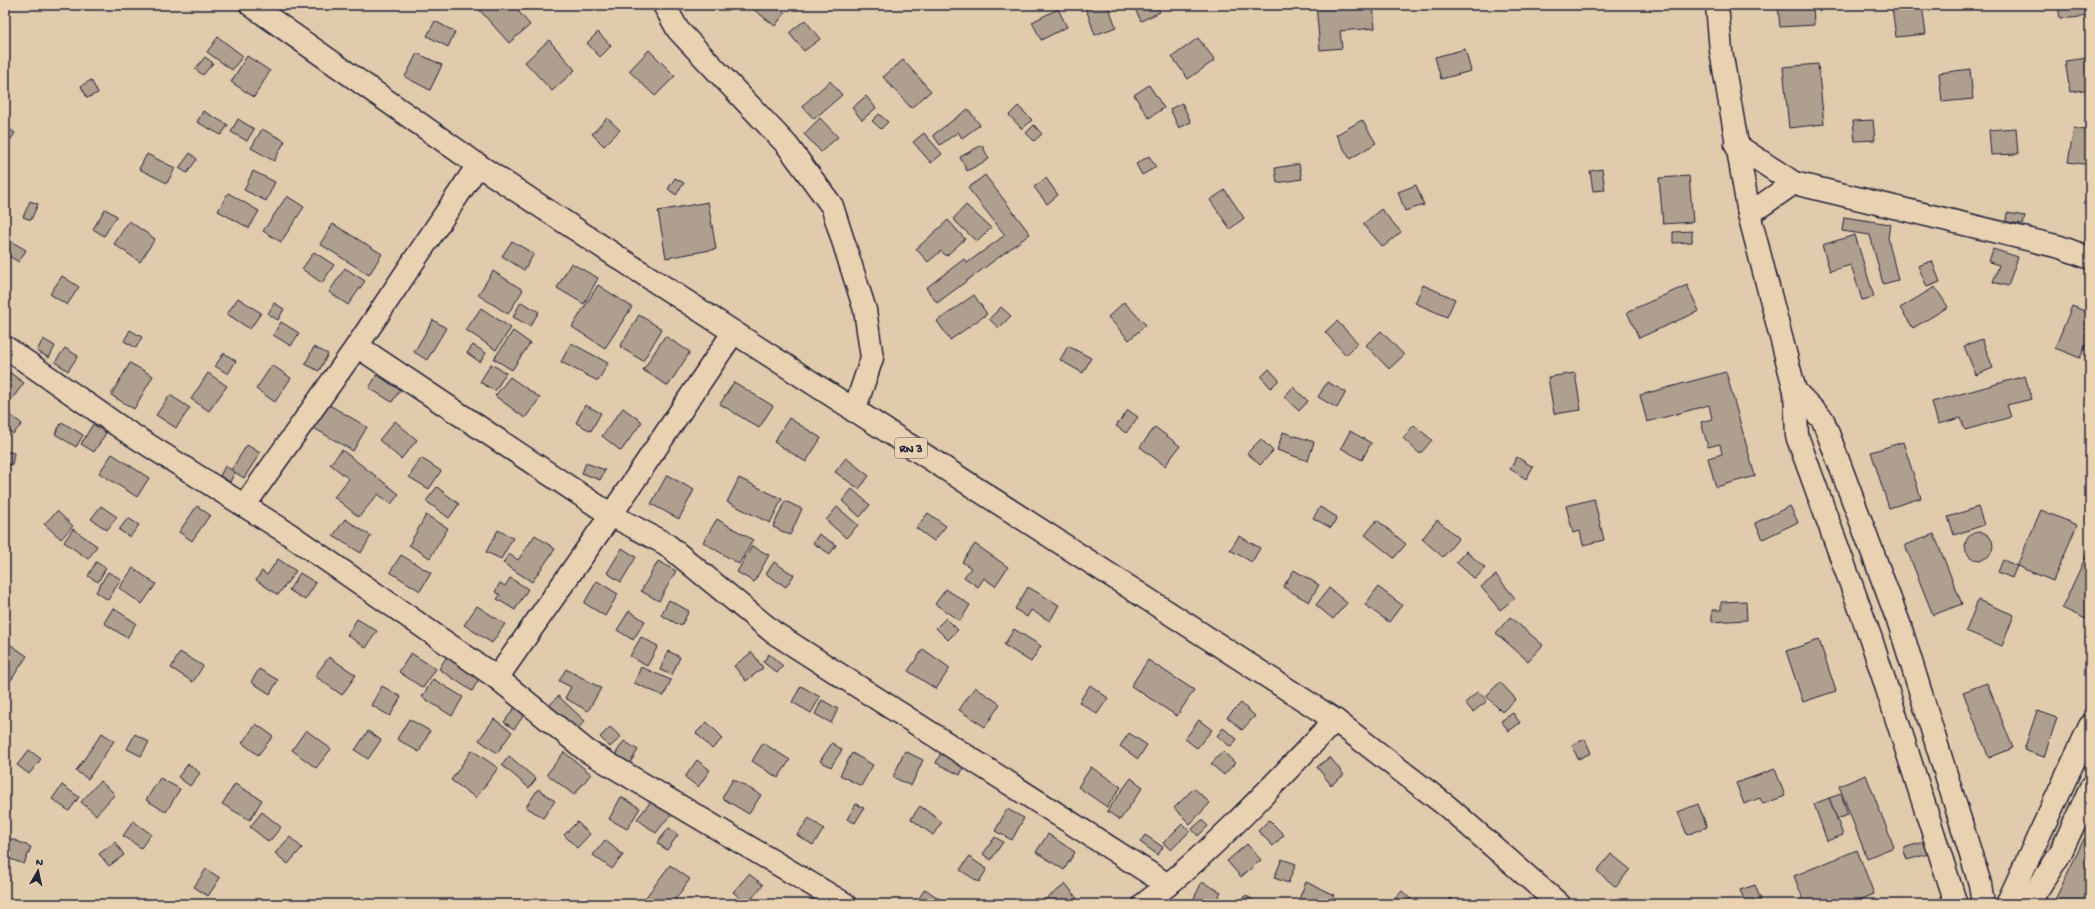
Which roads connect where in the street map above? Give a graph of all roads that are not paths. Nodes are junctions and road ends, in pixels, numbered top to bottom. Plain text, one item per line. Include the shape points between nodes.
1 (251, 5) edge
2 (664, 5) edge
3 (1717, 5) edge
4 (1736, 145) junction
5 (478, 164) junction
6 (1794, 183) junction
7 (1749, 214) junction
8 (2090, 258) edge
9 (733, 333) junction
10 (358, 346) junction
11 (5, 347) edge
12 (1795, 391) junction
13 (854, 411) junction
14 (244, 506) junction
15 (611, 515) junction
16 (497, 678) junction
17 (1335, 720) junction
18 (2090, 726) edge
19 (2090, 789) edge
20 (1168, 885) junction
21 (845, 904) edge
22 (1144, 904) edge
23 (1560, 904) edge
24 (1956, 904) edge
25 (1983, 904) edge
26 (2007, 904) edge
27 (2028, 904) edge

1 - 5 street, RN 3
2 - 13 street via 678,30 787,146 832,206 865,310 872,358
3 - 4 street via 1721,51
4 - 6 street
4 - 7 street
5 - 9 street, RN 3
5 - 10 street
6 - 7 street
6 - 8 street via 2060,247
7 - 12 street
9 - 13 street, RN 3
9 - 15 street
10 - 14 street
10 - 15 street
11 - 14 street via 123,429
12 - 24 street via 1796,436 1871,639
12 - 25 street via 1823,420 1900,626 1980,884
13 - 17 street, RN 3
14 - 16 street via 289,534
15 - 16 street
15 - 20 street via 666,544 773,632
16 - 21 street via 588,751
17 - 20 street via 1267,791
17 - 23 street, RN 3 via 1448,807
18 - 26 street
19 - 27 street via 2060,854
20 - 22 street

